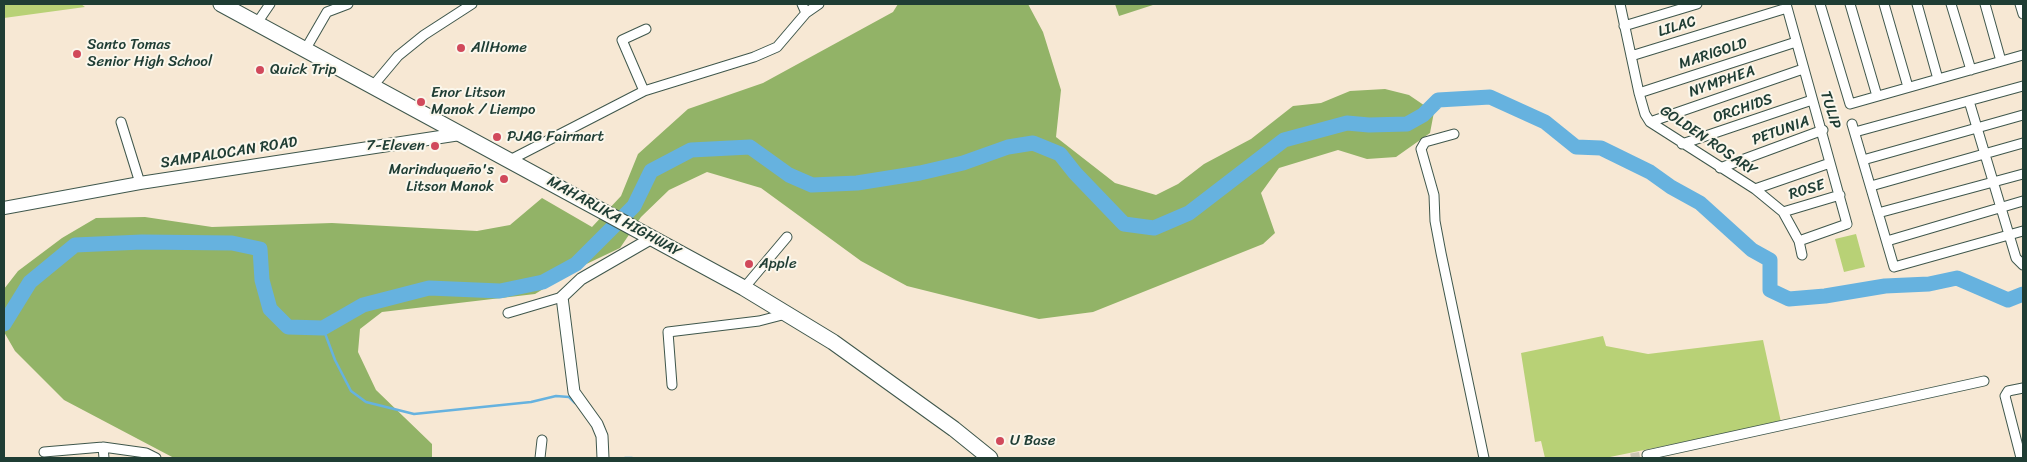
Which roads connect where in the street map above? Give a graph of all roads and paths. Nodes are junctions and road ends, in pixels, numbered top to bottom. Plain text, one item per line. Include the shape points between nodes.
1 (221, 4) edge
2 (270, 4) edge
3 (348, 4) edge
4 (472, 4) edge
5 (802, 4) edge
6 (819, 4) edge
7 (1620, 4) edge
8 (1697, 4) edge
9 (1820, 4) edge
10 (1850, 4) edge
11 (1884, 4) edge
12 (1917, 4) edge
13 (1951, 4) edge
14 (1985, 4) edge
15 (2020, 4) edge
16 (1786, 6) edge
17 (806, 14) junction
18 (2023, 14) edge
19 (257, 24) junction
20 (1624, 26) junction
21 (646, 29) dead end
22 (1796, 42) junction
23 (305, 50) junction
24 (2023, 55) edge
25 (1632, 56) junction
26 (2002, 61) junction
27 (1803, 69) junction
28 (1971, 70) junction
29 (1938, 79) junction
30 (2023, 86) edge
31 (372, 87) junction
32 (1908, 87) junction
33 (644, 91) junction
34 (1639, 93) junction
35 (1877, 96) junction
36 (1812, 100) junction
37 (1969, 101) junction
38 (2023, 115) edge
39 (121, 122) dead end
40 (1650, 122) junction
41 (1977, 128) junction
42 (1823, 130) junction
43 (460, 134) junction
44 (1454, 134) dead end
45 (2023, 143) edge
46 (1682, 144) junction
47 (1985, 154) junction
48 (510, 160) junction
49 (1863, 160) junction
50 (1830, 163) junction
51 (1720, 168) junction
52 (2023, 174) edge
53 (1994, 182) junction
54 (140, 183) junction
55 (1871, 186) junction
56 (1755, 189) junction
57 (1840, 195) junction
58 (2023, 202) edge
59 (2001, 207) junction
60 (4, 208) edge
61 (1783, 212) junction
62 (1878, 213) junction
63 (2023, 231) edge
64 (2010, 234) junction
65 (648, 236) junction
66 (787, 237) dead end
67 (1799, 241) junction
68 (1887, 241) junction
69 (1802, 255) dead end
70 (2023, 264) edge
71 (744, 288) junction
72 (562, 297) junction
73 (508, 313) dead end
74 (787, 314) junction
75 (1984, 381) dead end
76 (672, 385) dead end
77 (2023, 388) edge
78 (542, 440) dead end
79 (103, 447) junction
80 (44, 452) dead end
81 (1647, 455) dead end
82 (146, 456) edge
83 (104, 458) edge
84 (156, 458) edge
85 (540, 458) edge
86 (603, 458) edge
87 (990, 458) edge
88 (1484, 458) edge
89 (2021, 458) edge

1 - 19 highway, MAHARLIKA HIGHWAY
2 - 19 street
3 - 23 street via 327,12
4 - 31 street via 398,56
5 - 17 street
6 - 17 street
7 - 20 street, GOLDEN ROSARY
8 - 20 street
9 - 35 street via 1850,104
10 - 35 street
11 - 32 street
12 - 29 street
13 - 28 street
14 - 26 street
15 - 18 street
16 - 22 street, TULIP
16 - 25 street, LILAC
17 - 33 street via 777,47
19 - 23 highway, MAHARLIKA HIGHWAY
20 - 25 street, GOLDEN ROSARY
21 - 33 street via 622,40
22 - 27 street, TULIP
22 - 34 street, MARIGOLD
23 - 31 highway, MAHARLIKA HIGHWAY
24 - 26 street
25 - 34 street, GOLDEN ROSARY
26 - 28 street
27 - 36 street, TULIP
27 - 40 street, NYMPHEA
28 - 29 street
29 - 32 street
30 - 37 street
31 - 43 highway, MAHARLIKA HIGHWAY
32 - 35 street
33 - 48 street
34 - 40 street, GOLDEN ROSARY
36 - 42 street, TULIP
36 - 46 street, ORCHIDS
37 - 41 street
37 - 49 street via 1854,128
38 - 41 street
39 - 54 street
40 - 46 street, GOLDEN ROSARY
41 - 47 street
41 - 49 street
42 - 50 street, TULIP
42 - 51 street, PETUNIA
43 - 48 highway, MAHARLIKA HIGHWAY
43 - 54 main road, SAMPALOCAN ROAD
44 - 88 street via 1425,142 1422,149 1434,195 1441,253
45 - 47 street
46 - 51 street, GOLDEN ROSARY
47 - 53 street
47 - 55 street
48 - 65 highway, MAHARLIKA HIGHWAY
49 - 55 street
50 - 56 street
50 - 57 street, TULIP
51 - 56 street, GOLDEN ROSARY
52 - 53 street
53 - 59 street
53 - 62 street
54 - 60 main road, SAMPALOCAN ROAD
55 - 62 street
56 - 61 street, GOLDEN ROSARY
57 - 61 street, ROSE
57 - 67 street, TULIP via 1847,224
58 - 59 street
59 - 64 street
59 - 68 street
61 - 67 street, GOLDEN ROSARY
62 - 68 street
63 - 64 street
64 - 68 street via 1894,267
64 - 70 street via 2016,258
65 - 71 highway, MAHARLIKA HIGHWAY
65 - 72 street via 581,279
66 - 71 street
67 - 69 street, GOLDEN ROSARY
71 - 74 highway, MAHARLIKA HIGHWAY
72 - 73 street
72 - 86 street via 574,392 597,424 602,436
74 - 76 street via 759,321 668,332
74 - 87 highway, MAHARLIKA HIGHWAY via 882,376
75 - 81 street
77 - 89 street via 2008,391 2006,396
78 - 85 street
79 - 80 street
79 - 82 street
79 - 83 street
82 - 84 street

